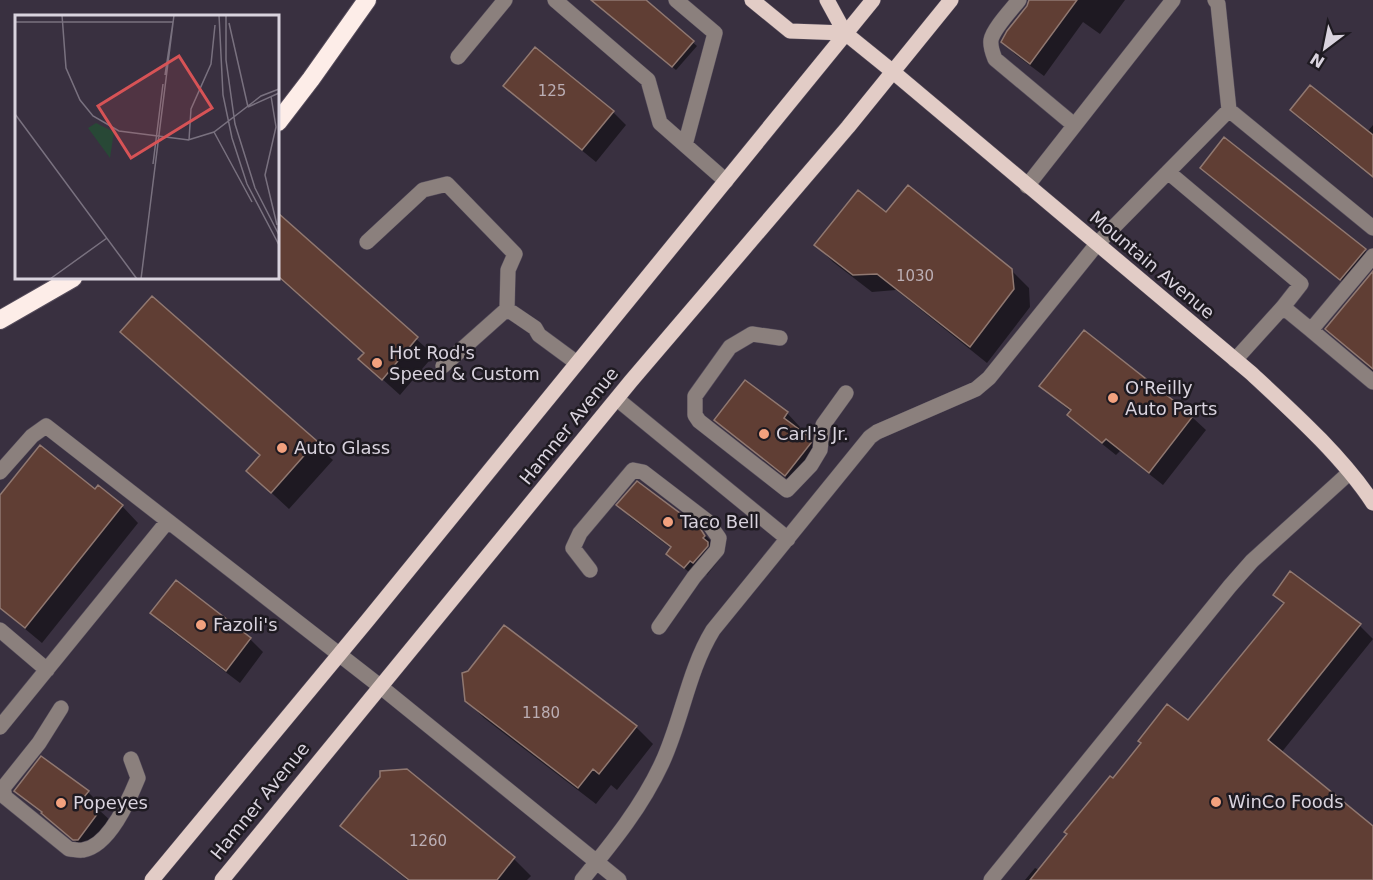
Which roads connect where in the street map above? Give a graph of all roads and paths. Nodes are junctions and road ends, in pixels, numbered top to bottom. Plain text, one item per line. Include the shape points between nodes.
1 (367, 0) edge
2 (505, 0) edge
3 (555, 0) edge
4 (676, 0) edge
5 (752, 0) edge
6 (827, 0) edge
7 (873, 0) edge
8 (951, 0) edge
9 (1019, 0) edge
10 (1173, 0) edge
11 (1215, 0) edge
12 (845, 33) junction
13 (458, 57) dead end
14 (892, 71) junction
15 (1229, 110) junction
16 (279, 121) edge
17 (1074, 125) junction
18 (685, 145) junction
19 (1168, 172) junction
20 (726, 181) junction
21 (1027, 186) junction
22 (1373, 228) edge
23 (367, 242) dead end
24 (1097, 244) junction
25 (1373, 256) edge
26 (71, 279) edge
27 (1283, 307) junction
28 (507, 309) junction
29 (0, 320) edge
30 (1311, 330) junction
31 (780, 338) dead end
32 (1235, 360) junction
33 (577, 363) junction
34 (444, 366) dead end
35 (1373, 382) edge
36 (846, 393) dead end
37 (617, 399) junction
38 (0, 472) edge
39 (1349, 473) junction
40 (1373, 504) edge
41 (167, 522) junction
42 (788, 539) junction
43 (590, 570) dead end
44 (659, 627) dead end
45 (0, 630) edge
46 (339, 655) junction
47 (47, 670) junction
48 (381, 687) junction
49 (61, 708) dead end
50 (0, 727) edge
51 (131, 759) dead end
52 (597, 861) junction
53 (152, 880) edge
54 (222, 880) edge
55 (582, 880) edge
56 (620, 880) edge
57 (990, 880) edge

1 - 16 highway
2 - 13 lane
3 - 18 lane via 648,80 660,123
4 - 18 lane via 715,33
5 - 12 main road via 790,31
6 - 12 main road
7 - 12 main road, Hamner Avenue
8 - 14 main road, Hamner Avenue
9 - 17 lane via 991,40 995,60
10 - 17 lane
11 - 15 lane
12 - 14 main road, Mountain Avenue
12 - 20 main road, Hamner Avenue
14 - 21 main road, Mountain Avenue
14 - 37 main road, Hamner Avenue
15 - 19 lane
15 - 22 lane
17 - 21 lane
18 - 20 lane
19 - 24 lane
19 - 27 lane via 1301,284
20 - 33 main road, Hamner Avenue
21 - 24 main road, Mountain Avenue
23 - 28 lane via 423,190 447,184 515,254 507,270
24 - 32 main road, Mountain Avenue
24 - 42 lane via 989,378 976,389 870,437
25 - 30 lane
26 - 29 highway
27 - 30 lane
27 - 32 lane
28 - 33 lane
28 - 34 lane
30 - 35 lane
31 - 36 lane via 752,334 730,347 695,396 695,415 699,421 787,489 811,465 820,450 823,425
32 - 39 main road, Mountain Avenue via 1307,426
33 - 46 main road, Hamner Avenue
37 - 42 lane
37 - 48 main road, Hamner Avenue
38 - 41 lane via 46,426
39 - 40 main road, Mountain Avenue
39 - 57 lane via 1252,561
41 - 46 lane
41 - 47 lane
42 - 52 lane via 702,648 662,763 625,828
43 - 44 lane via 573,548 580,532 633,470 643,471 707,521 719,538 717,550
45 - 47 lane
46 - 48 lane
46 - 53 main road, Hamner Avenue
47 - 50 lane
48 - 52 lane
48 - 54 main road, Hamner Avenue
49 - 51 lane via 3,788 5,797 69,849 82,851 96,845 126,808 138,778
52 - 55 lane
52 - 56 lane

